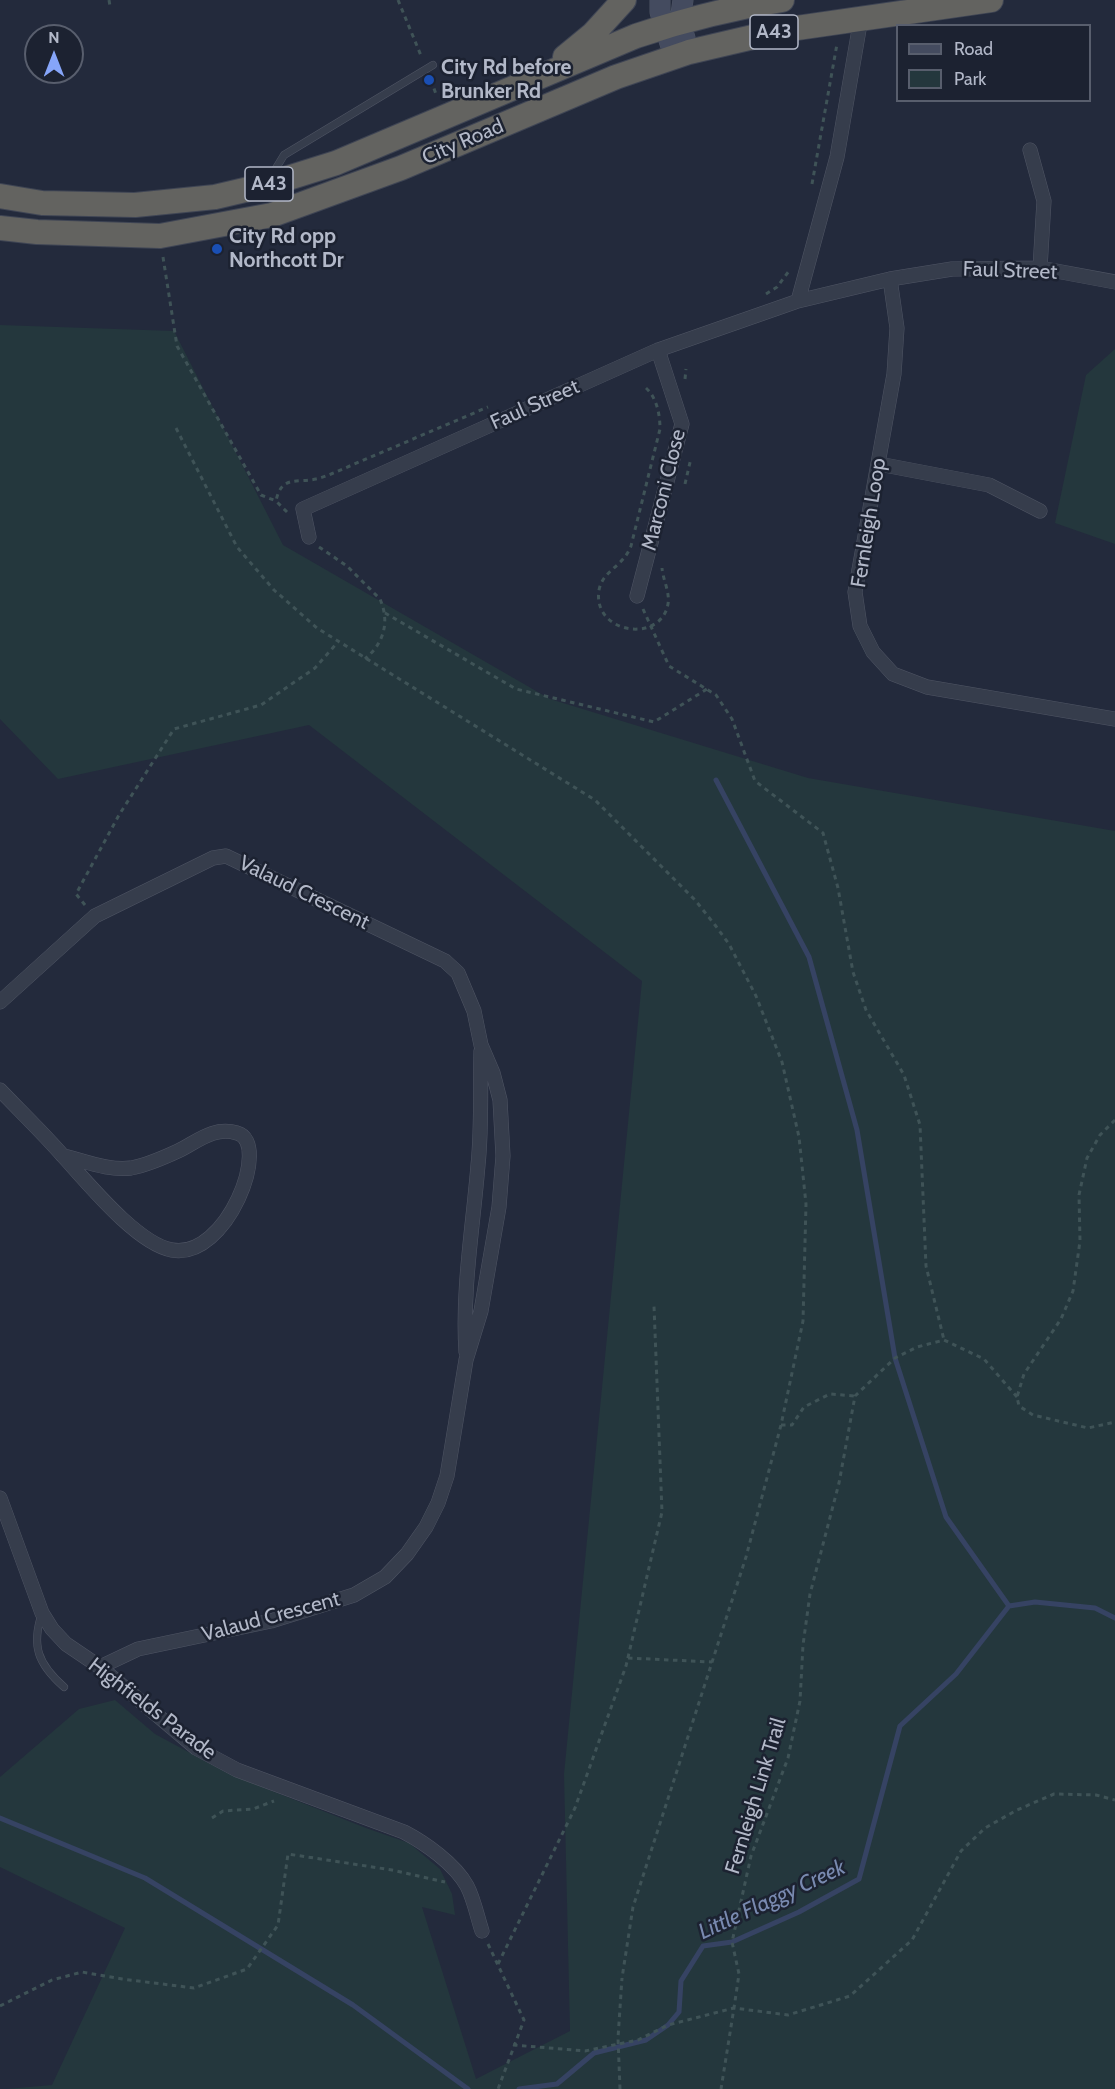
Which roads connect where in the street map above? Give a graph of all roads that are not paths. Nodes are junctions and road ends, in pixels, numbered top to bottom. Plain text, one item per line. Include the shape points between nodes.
1 (624, 0) edge
2 (660, 0) edge
3 (782, 0) edge
4 (991, 0) edge
5 (724, 4) edge
6 (676, 16) edge
7 (861, 18) junction
8 (682, 54) junction
9 (430, 67) road end
10 (528, 82) junction
11 (1030, 150) dead end
12 (266, 185) junction
13 (0, 196) edge
14 (0, 228) edge
15 (1040, 268) junction
16 (890, 279) junction
17 (1115, 282) edge
18 (798, 301) junction
19 (658, 350) junction
20 (879, 464) junction
21 (1040, 511) dead end
22 (309, 537) road end
23 (637, 596) road end
24 (1115, 719) edge
25 (0, 1002) edge
26 (482, 1046) junction
27 (0, 1090) edge
28 (64, 1156) junction
29 (466, 1360) junction
30 (0, 1498) edge
31 (42, 1613) junction
32 (100, 1667) junction
33 (64, 1687) dead end
34 (482, 1930) road end

1 - 10 highway via 577,49
2 - 6 main road via 660,12
3 - 5 highway, City Road / A43
4 - 7 highway, City Road / A43
5 - 6 highway, City Road / A43
6 - 8 main road
6 - 10 highway, City Road / A43
7 - 8 highway, City Road / A43 via 783,30
7 - 18 street via 837,157
8 - 14 highway, City Road / A43 via 616,77 401,168 272,215 160,236
9 - 12 lane via 284,155
10 - 12 highway, City Road / A43 via 336,162
11 - 15 street via 1044,201
12 - 13 highway, City Road / A43 via 215,197 135,205 42,203
15 - 16 street, Faul Street via 952,269
15 - 17 street, Faul Street
16 - 18 street, Faul Street
16 - 20 street, Fernleigh Loop via 897,328 894,374
18 - 19 street, Faul Street
19 - 22 street, Faul Street via 303,509
19 - 23 street, Marconi Close via 682,424
20 - 21 street via 989,485
20 - 24 street, Fernleigh Loop via 855,592 861,626 873,651 893,674 927,687
25 - 26 street, Valaud Crescent via 95,916 213,858 226,856 453,966 474,1011
26 - 29 street, Valaud Crescent via 479,1163 464,1321
26 - 29 street, Valaud Crescent via 500,1100 503,1155 482,1311
27 - 28 street
28 - 28 street via 128,1168 162,1158 210,1133 226,1131 243,1135 250,1152 237,1200 220,1229 201,1245 183,1250 156,1244 131,1225
29 - 32 street, Valaud Crescent via 447,1476 438,1503 407,1554 385,1576 354,1595 320,1607 138,1649
30 - 31 street, Highfields Parade
31 - 32 street, Highfields Parade via 66,1644
31 - 33 lane via 36,1641 42,1660
32 - 34 street, Highfields Parade via 196,1748 237,1770 423,1842 468,1887

